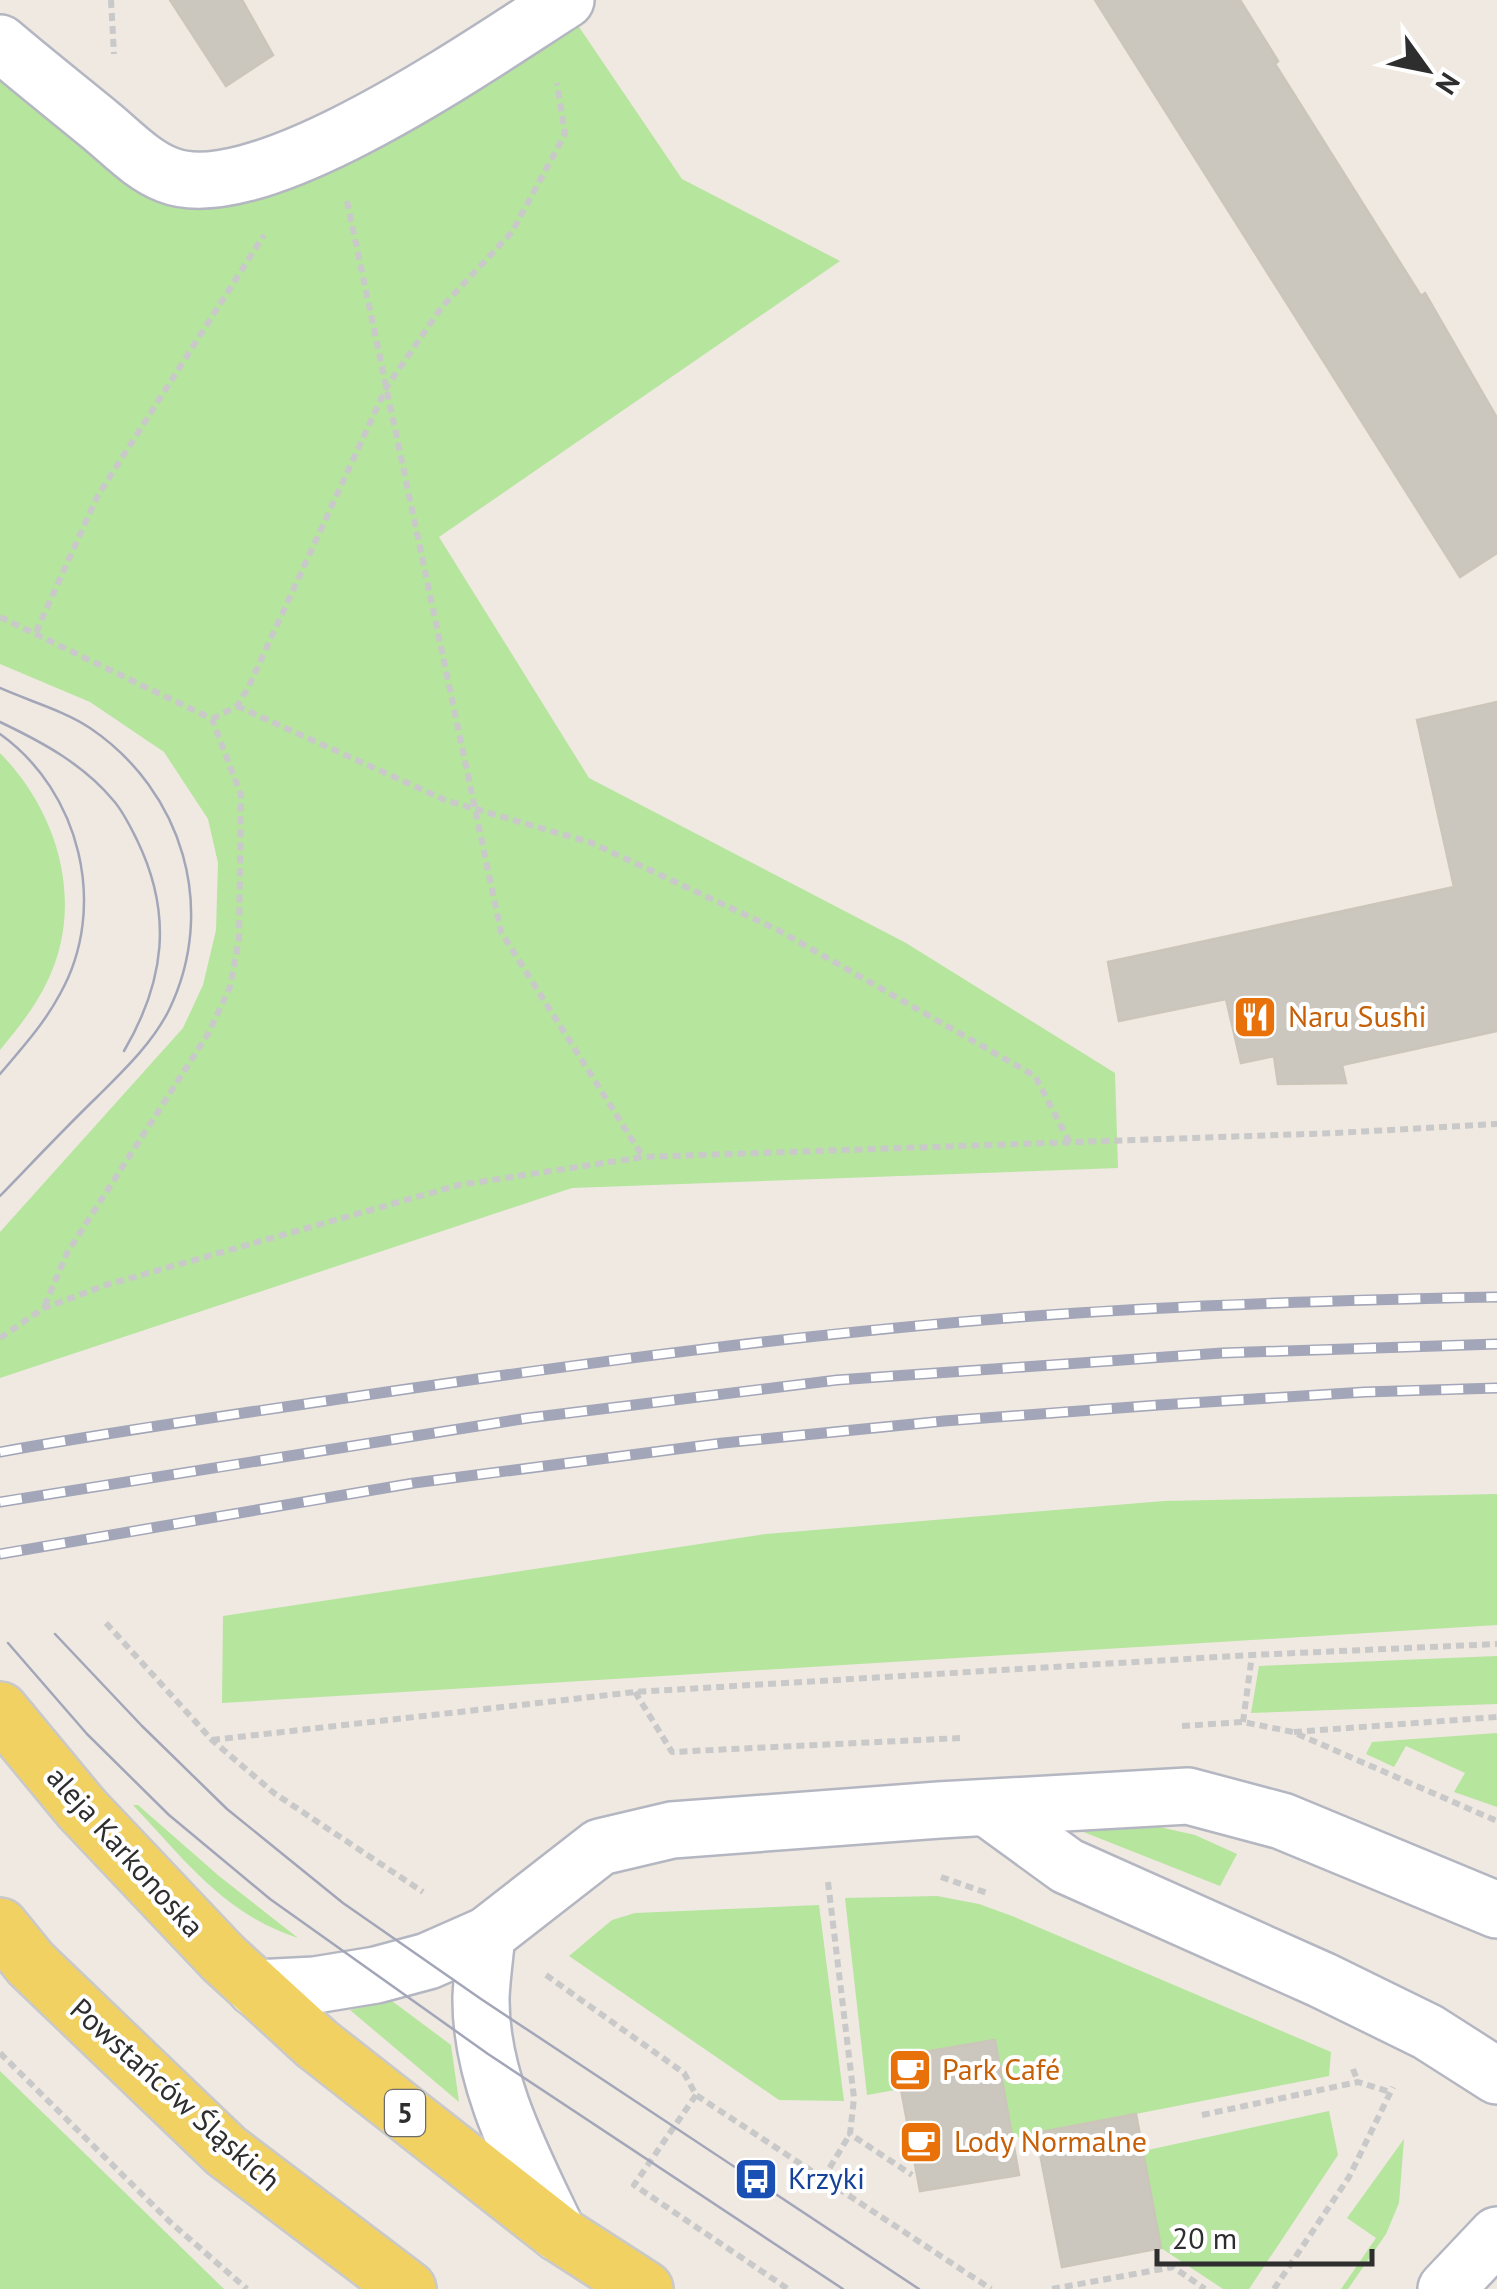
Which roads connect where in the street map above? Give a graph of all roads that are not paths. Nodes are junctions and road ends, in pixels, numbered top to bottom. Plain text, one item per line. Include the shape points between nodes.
1 (566, 0) edge
2 (0, 42) edge
3 (0, 1710) edge
4 (990, 1810) junction
5 (1497, 1910) edge
6 (0, 1926) edge
7 (488, 1934) junction
8 (256, 1988) junction
9 (1497, 2076) edge
10 (558, 2232) junction
11 (1497, 2235) edge
12 (408, 2289) edge
13 (645, 2289) edge
14 (1446, 2289) edge

1 - 2 street via 328,144 208,181 170,176 141,160
3 - 8 main road, aleja Karkonoska / 5 via 82,1809
4 - 5 street via 1188,1796 1282,1820
4 - 7 street via 672,1830 600,1847
4 - 9 street via 1067,1866 1366,2001
6 - 12 main road, Powstańców Śląskich via 31,1964 226,2150
7 - 8 street via 376,1975
7 - 10 street via 481,1998 488,2054 510,2130
8 - 10 main road, 5 via 317,2044
10 - 13 main road, 5
11 - 14 street

